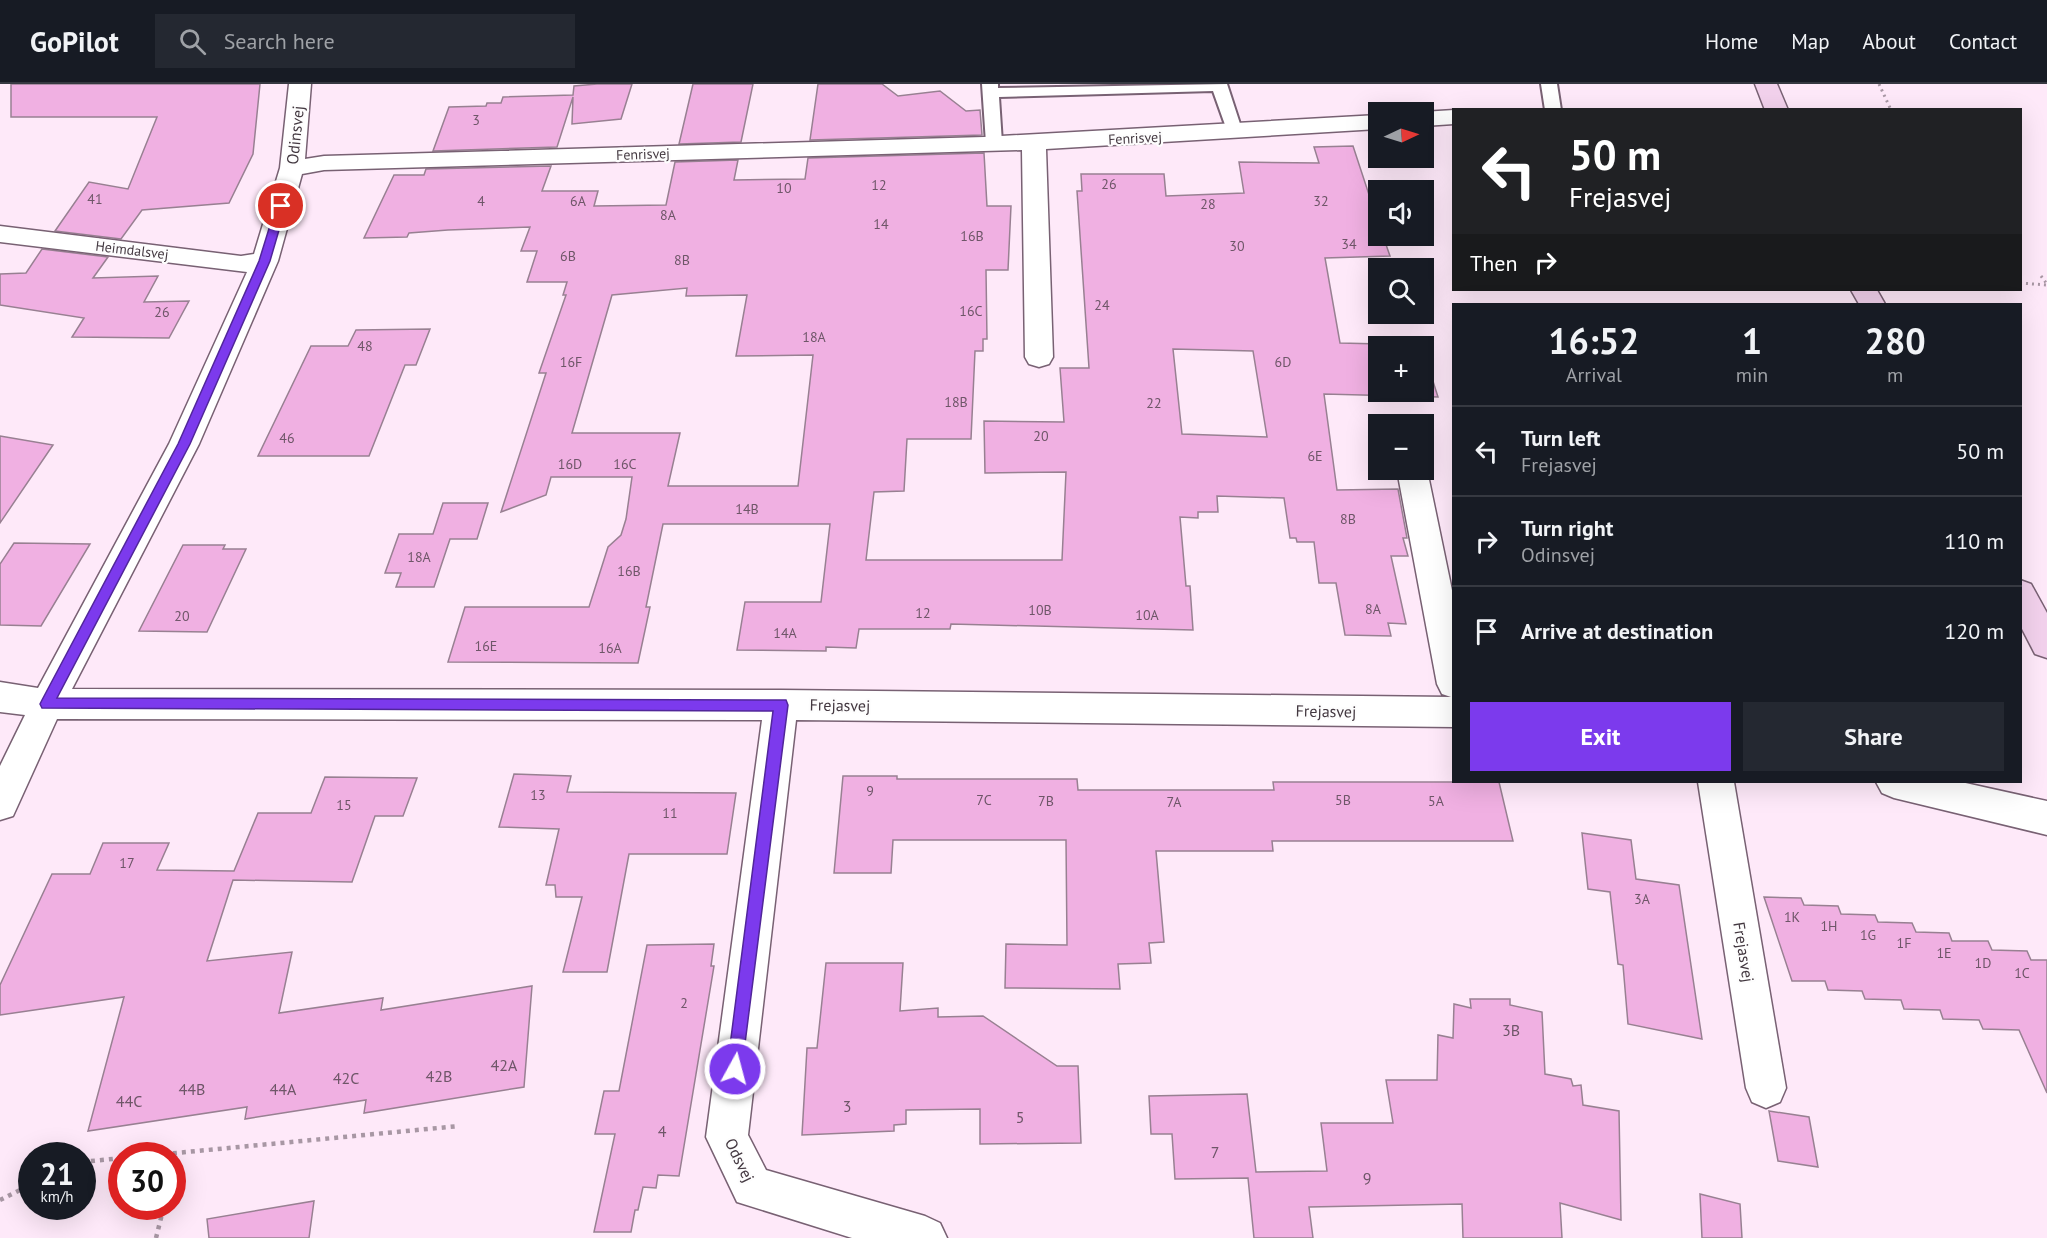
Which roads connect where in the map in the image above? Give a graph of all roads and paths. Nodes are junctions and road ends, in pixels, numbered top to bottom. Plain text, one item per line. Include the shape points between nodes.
1 (300, 84) edge
2 (1549, 84) edge
3 (1766, 84) edge
4 (1879, 84) edge
5 (1219, 85) edge
6 (990, 89) edge
7 (1553, 108) edge
8 (1776, 108) edge
9 (1890, 108) edge
10 (1452, 117) edge
11 (1434, 118) edge
12 (1368, 123) edge
13 (1235, 133) junction
14 (1034, 142) junction
15 (994, 143) junction
16 (292, 168) junction
17 (0, 234) edge
18 (265, 261) junction
19 (2041, 276) dead end
20 (2022, 283) edge
21 (2047, 284) edge
22 (1039, 357) dead end
23 (1414, 480) edge
24 (2022, 597) edge
25 (2047, 644) edge
26 (1452, 674) edge
27 (0, 698) edge
28 (47, 704) junction
29 (781, 705) junction
30 (1452, 712) edge
31 (1716, 783) edge
32 (1898, 783) edge
33 (0, 804) edge
34 (2047, 818) edge
35 (1766, 1088) dead end
36 (459, 1126) dead end
37 (186, 1152) edge
38 (18, 1191) edge
39 (0, 1200) edge
40 (160, 1220) edge
41 (156, 1238) edge
42 (925, 1238) edge

1 - 16 street, Odinsvej
2 - 7 lane
3 - 8 street
4 - 9 path
5 - 6 lane
5 - 13 lane
6 - 15 lane
10 - 11 street
12 - 13 street, Fenrisvej
13 - 14 street, Fenrisvej
14 - 15 street, Fenrisvej
14 - 22 street
15 - 16 street, Fenrisvej via 336,163
16 - 18 street, Odinsvej
17 - 18 street, Heimdalsvej via 241,264
18 - 28 street, Odinsvej via 184,444
19 - 21 path
20 - 21 path
23 - 26 street
24 - 25 street
27 - 28 street, Frejasvej
28 - 29 street, Frejasvej
28 - 33 street, Odinsvej
29 - 30 street, Frejasvej
29 - 42 street, Odsvej via 727,1137 752,1187
31 - 35 street, Frejasvej
32 - 34 street
36 - 37 path
38 - 39 path
40 - 41 path

